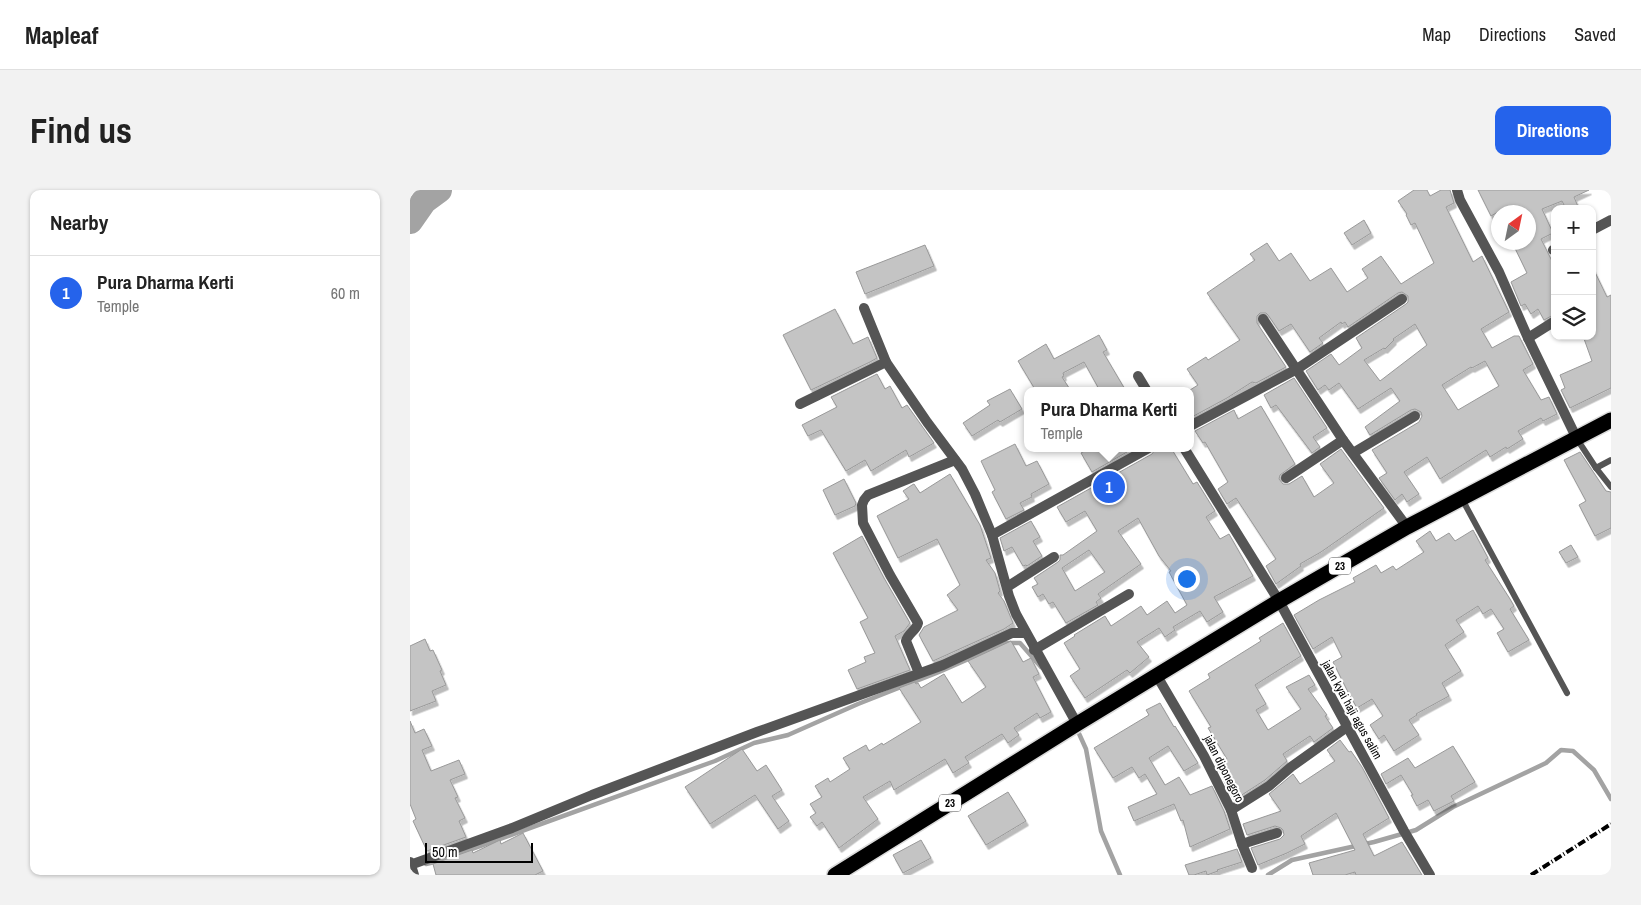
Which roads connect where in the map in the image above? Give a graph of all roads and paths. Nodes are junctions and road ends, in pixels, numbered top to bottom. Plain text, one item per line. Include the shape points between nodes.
1 (1457, 190) edge
2 (1611, 220) edge
3 (1596, 228) edge
4 (1402, 299) dead end
5 (864, 308) dead end
6 (1263, 319) dead end
7 (1551, 324) edge
8 (1528, 338) junction
9 (886, 362) junction
10 (1297, 369) junction
11 (1138, 376) dead end
12 (1145, 387) edge
13 (800, 404) dead end
14 (1415, 416) dead end
15 (1611, 420) edge
16 (1194, 424) edge
17 (1576, 437) junction
18 (1343, 440) junction
19 (1142, 452) edge
20 (1186, 452) edge
21 (1353, 453) junction
22 (955, 460) junction
23 (1611, 460) edge
24 (1596, 468) junction
25 (1286, 478) dead end
26 (1611, 487) edge
27 (1462, 499) junction
28 (1407, 527) junction
29 (992, 535) junction
30 (1054, 557) dead end
31 (1007, 587) junction
32 (1129, 594) dead end
33 (1279, 601) junction
34 (1026, 633) junction
35 (1034, 650) junction
36 (919, 673) junction
37 (1157, 676) junction
38 (1568, 693) dead end
39 (1073, 727) junction
40 (1347, 727) junction
41 (1231, 810) junction
42 (1277, 833) dead end
43 (1242, 844) junction
44 (411, 867) edge
45 (1252, 868) dead end
46 (835, 875) edge
47 (1430, 875) edge

1 - 8 street
2 - 3 street
4 - 10 street
5 - 9 street
6 - 10 street
7 - 8 street
8 - 17 street
9 - 13 street
9 - 22 street
10 - 16 street
10 - 18 street
11 - 12 street
14 - 21 street
15 - 17 highway, 23
17 - 24 lane
17 - 27 highway, 23
18 - 21 street
18 - 25 street
19 - 29 street
20 - 33 street, jalan kyai haji agus salim
21 - 28 street
22 - 29 street via 975,494
22 - 36 street via 868,495 862,505 863,523 918,623 906,641
23 - 24 lane
24 - 26 lane
27 - 28 highway, 23
27 - 38 lane
28 - 33 highway, 23
29 - 31 street
30 - 31 street
31 - 34 street
32 - 35 street
33 - 37 highway, 23
33 - 40 street, jalan kyai haji agus salim
34 - 35 street
34 - 36 street via 1012,633
35 - 39 street
36 - 44 street via 592,795
37 - 39 highway, 23
37 - 41 street, jalan diponegoro via 1192,734
39 - 46 highway, 23
40 - 41 street via 1269,786
40 - 47 street, jalan kyai haji agus salim
41 - 43 street, jalan diponegoro
42 - 43 street
43 - 45 street, jalan diponegoro

